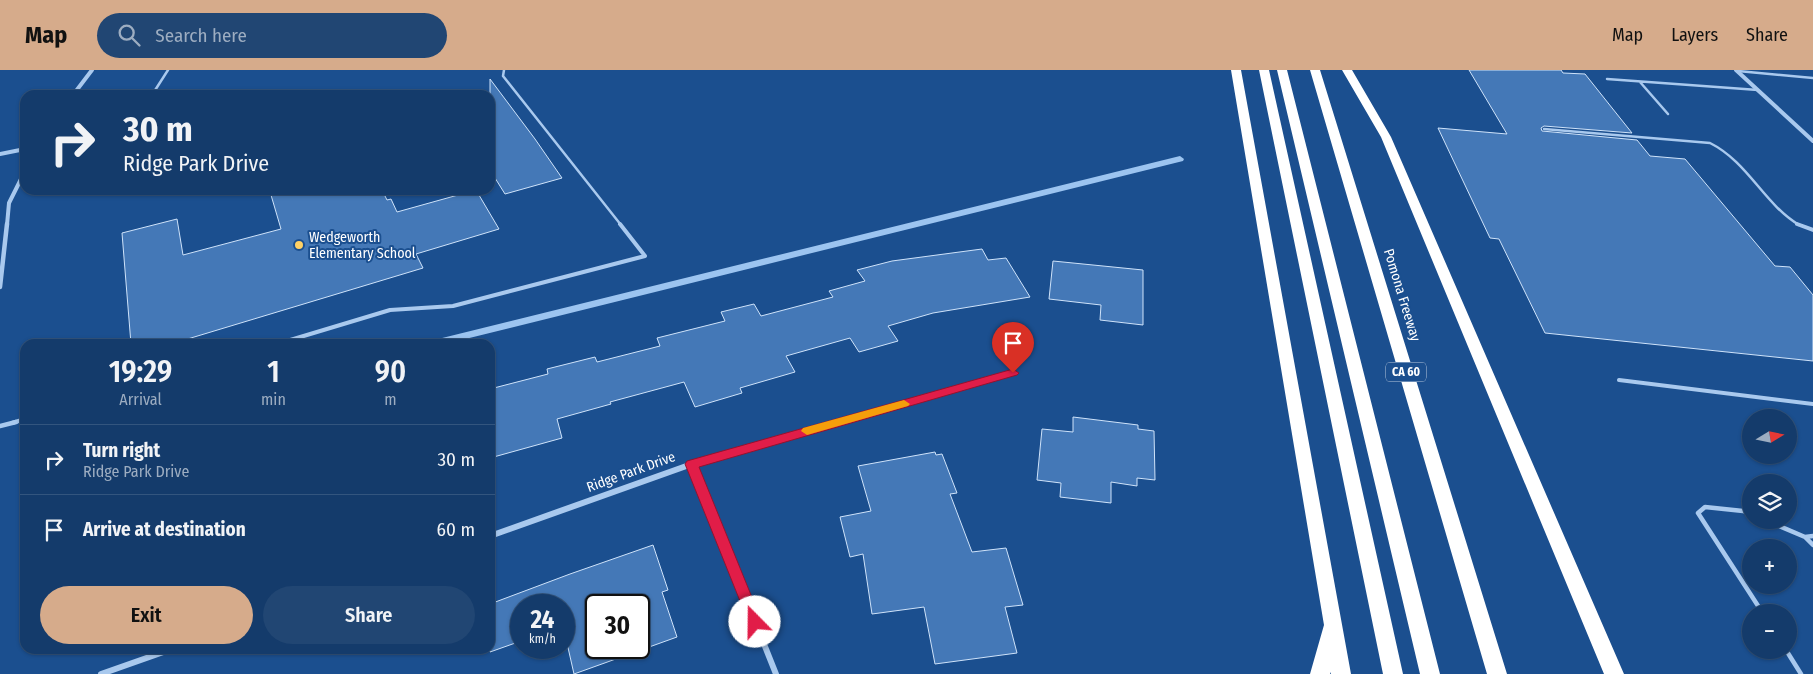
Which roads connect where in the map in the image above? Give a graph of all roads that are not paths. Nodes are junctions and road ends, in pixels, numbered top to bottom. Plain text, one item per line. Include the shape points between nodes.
1 (92, 70) edge
2 (168, 70) edge
3 (504, 70) edge
4 (1236, 70) edge
5 (1264, 70) edge
6 (1282, 70) edge
7 (1315, 70) edge
8 (1347, 70) edge
9 (1737, 71) edge
10 (1813, 78) edge
11 (1607, 79) dead end
12 (1640, 82) junction
13 (76, 90) edge
14 (155, 90) edge
15 (1758, 90) junction
16 (1668, 114) dead end
17 (1544, 129) dead end
18 (1813, 141) edge
19 (20, 150) edge
20 (0, 154) edge
21 (20, 182) edge
22 (1813, 230) edge
23 (0, 287) edge
24 (293, 339) edge
25 (1013, 373) dead end
26 (1619, 380) dead end
27 (1813, 404) edge
28 (20, 420) edge
29 (0, 426) edge
30 (692, 464) junction
31 (1742, 511) edge
32 (1788, 529) edge
33 (495, 534) edge
34 (1805, 536) junction
35 (1813, 536) edge
36 (1813, 545) edge
37 (1757, 604) edge
38 (1334, 621) junction
39 (158, 654) edge
40 (1792, 659) edge
41 (101, 674) edge
42 (776, 674) edge
43 (1320, 674) edge
44 (1341, 674) edge
45 (1393, 674) edge
46 (1430, 674) edge
47 (1497, 674) edge
48 (1614, 674) edge
49 (1802, 674) edge

1 - 13 street
2 - 14 lane
3 - 24 lane via 504,76 645,256 453,306 390,310
4 - 38 highway
5 - 45 highway
6 - 46 highway
7 - 47 highway, Pomona Freeway / CA 60
8 - 48 highway via 1386,138
9 - 10 lane
9 - 15 street
11 - 12 lane
12 - 15 lane
12 - 16 lane
15 - 18 street
17 - 22 lane via 1710,143 1736,160 1787,217
19 - 20 street
21 - 23 street via 10,203
25 - 30 street, Ridge Park Drive
26 - 27 lane
28 - 29 lane
30 - 33 street, Ridge Park Drive
30 - 42 street
31 - 37 lane via 1705,507 1698,513
32 - 34 lane
34 - 35 lane
34 - 36 lane
38 - 43 highway
38 - 44 highway
39 - 41 street
40 - 49 lane

